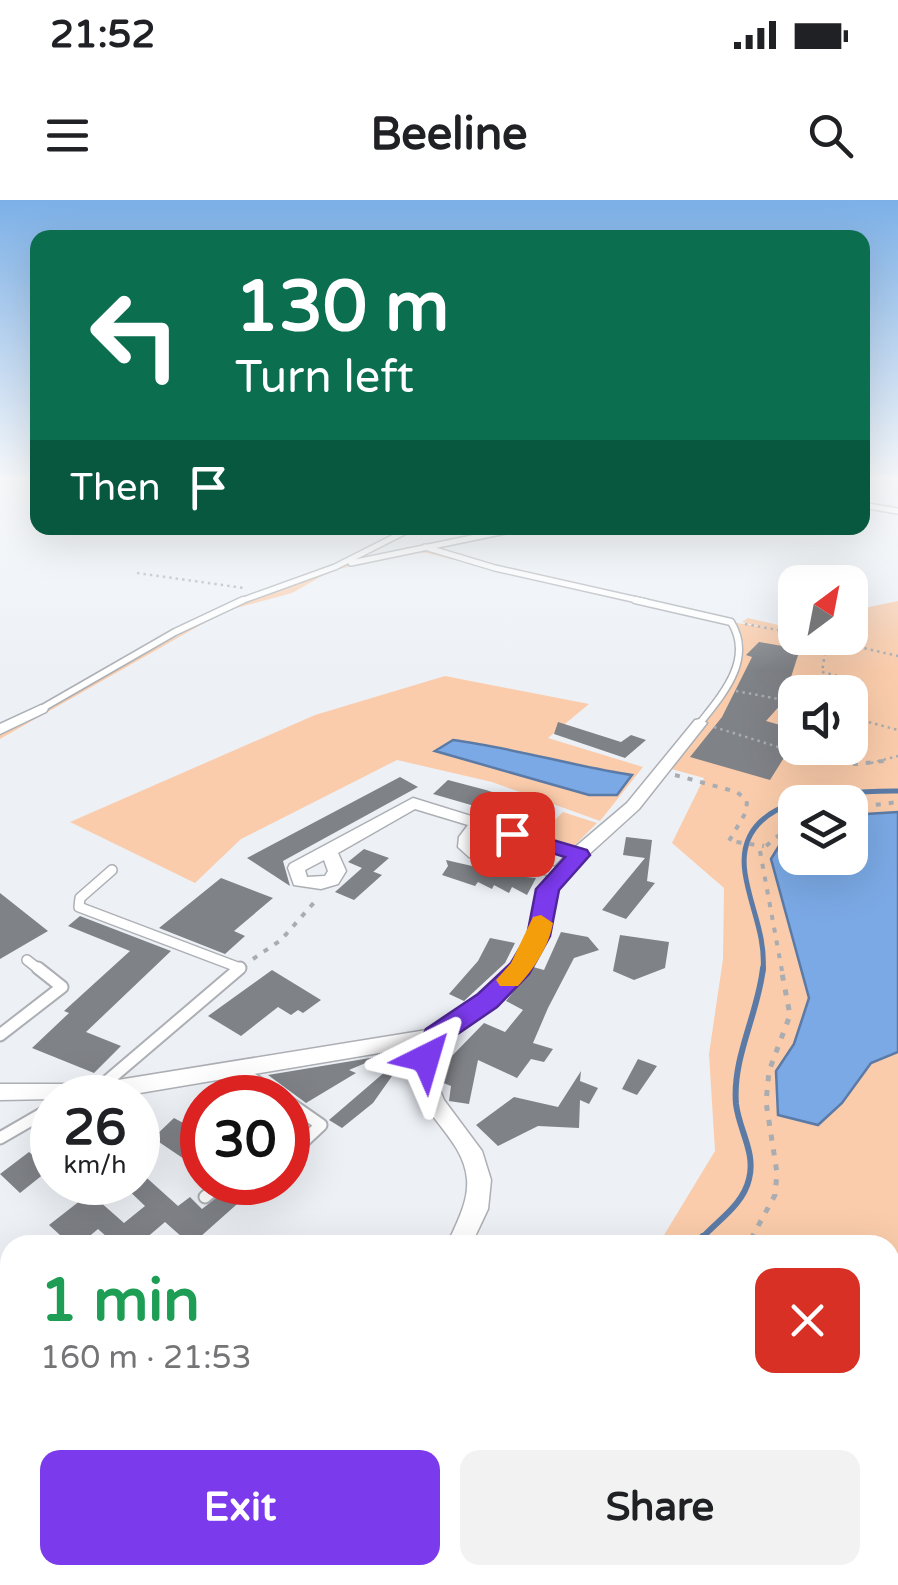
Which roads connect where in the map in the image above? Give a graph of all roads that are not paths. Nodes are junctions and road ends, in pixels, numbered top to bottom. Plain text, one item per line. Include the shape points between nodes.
1 (385, 542) edge
2 (452, 542) edge
3 (425, 547) junction
4 (335, 567) junction
5 (41, 708) joint
6 (700, 722) joint
7 (0, 730) edge
8 (478, 824) junction
9 (329, 850) junction
10 (579, 855) junction
11 (112, 870) dead end
12 (560, 873) junction
13 (27, 960) dead end
14 (0, 1035) edge
15 (435, 1036) junction
16 (235, 1067) junction
17 (115, 1075) edge
18 (247, 1075) edge
19 (160, 1080) edge
20 (0, 1092) edge
21 (30, 1096) edge
22 (310, 1117) edge
23 (30, 1119) edge
24 (310, 1135) edge
25 (0, 1138) edge
26 (463, 1235) edge

1 - 4 lane
2 - 3 lane
3 - 4 lane
3 - 6 lane via 730,622 741,641 738,661
4 - 5 lane via 264,590 175,632
5 - 7 street
6 - 10 street via 636,804
8 - 9 street via 413,804
8 - 10 street
8 - 12 street via 466,847 475,853
9 - 9 street via 332,880 300,882 296,868
10 - 12 street
11 - 17 lane via 78,907 240,968
12 - 15 street via 520,968 488,1001
13 - 14 lane via 62,987
15 - 16 street
15 - 26 street via 426,1081 482,1178
16 - 18 lane
16 - 19 street
20 - 21 street
22 - 24 lane via 321,1125
23 - 25 lane

